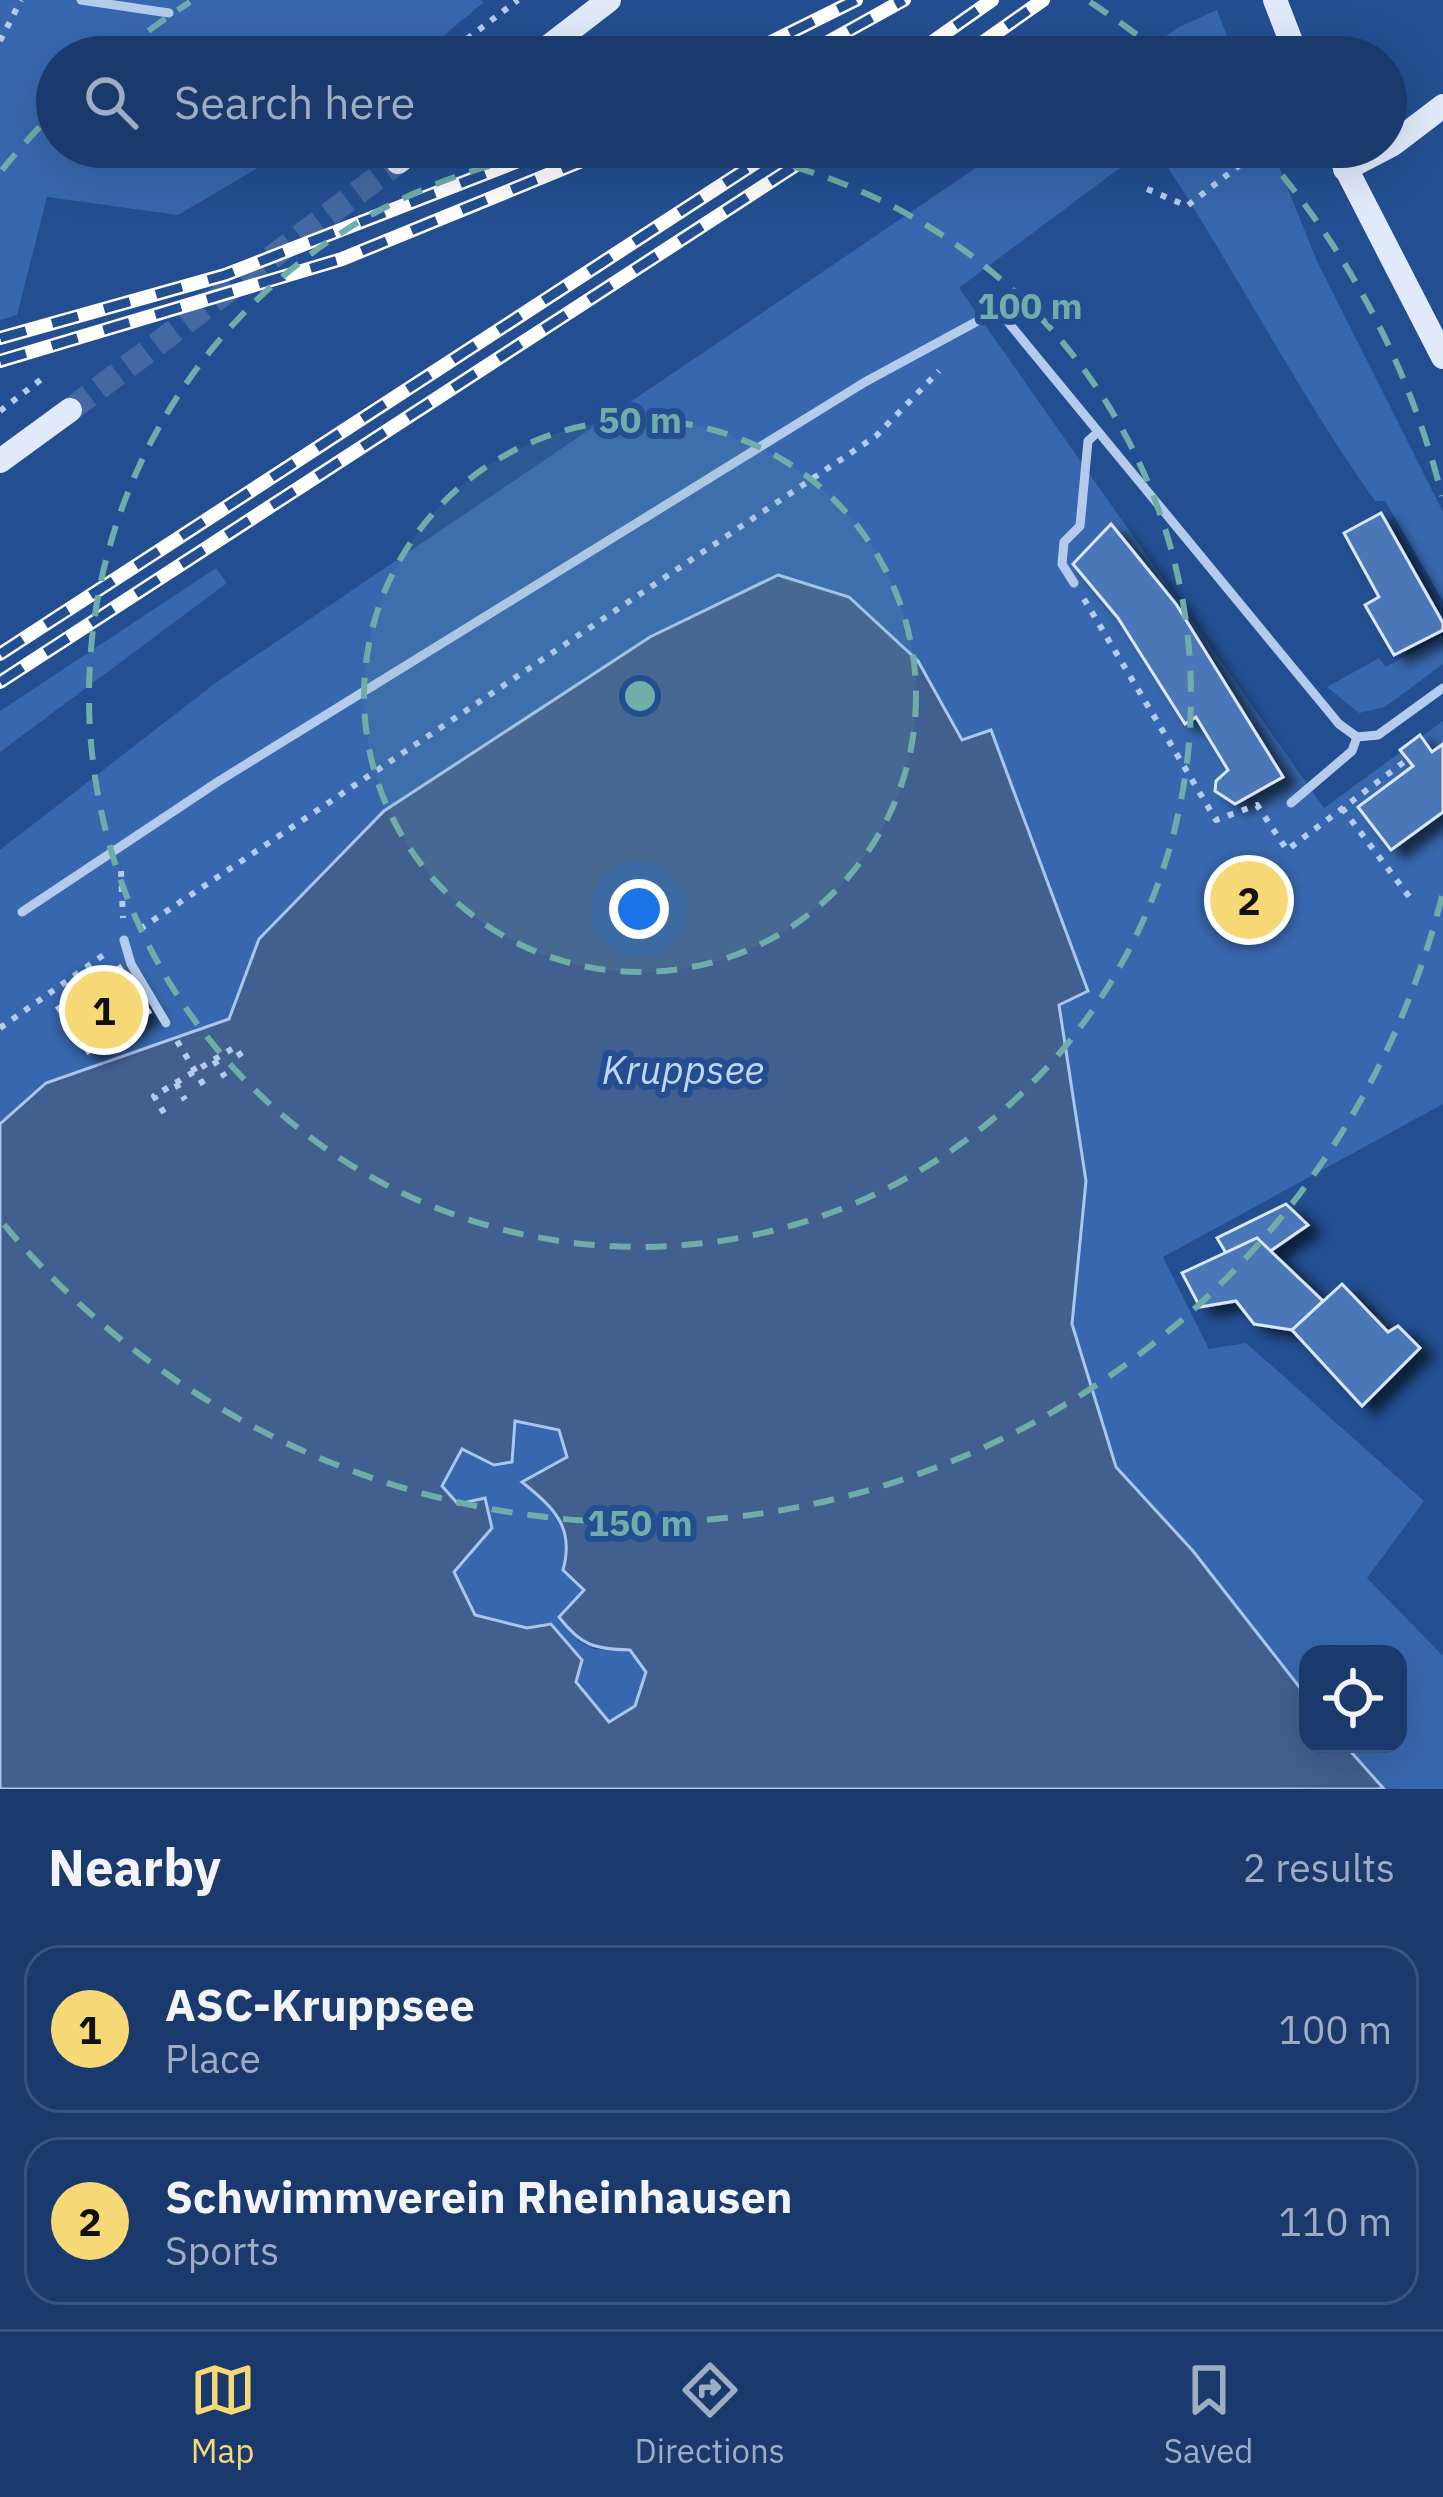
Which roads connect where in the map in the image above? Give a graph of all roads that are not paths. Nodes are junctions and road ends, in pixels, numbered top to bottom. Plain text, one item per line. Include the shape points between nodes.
1 (81, 0) edge
2 (609, 0) edge
3 (1275, 0) edge
4 (169, 13) dead end
5 (562, 36) edge
6 (1290, 36) edge
7 (1443, 106) edge
8 (1407, 133) edge
9 (1345, 168) edge
10 (1443, 357) edge
11 (70, 410) tunnel mouth
12 (1098, 433) junction
13 (0, 461) edge
14 (1074, 583) road end
15 (1443, 688) edge
16 (1357, 737) junction
17 (1291, 803) dead end
18 (22, 912) dead end
19 (124, 940) road end
20 (166, 1023) road end

1 - 4 lane
2 - 5 street
3 - 6 street
7 - 8 street
9 - 10 street
11 - 13 street
12 - 14 lane via 1088,441 1080,526 1064,542 1062,564
12 - 16 lane
12 - 18 lane via 998,310 865,382
15 - 16 lane via 1378,736
16 - 17 lane via 1352,751
19 - 20 lane

